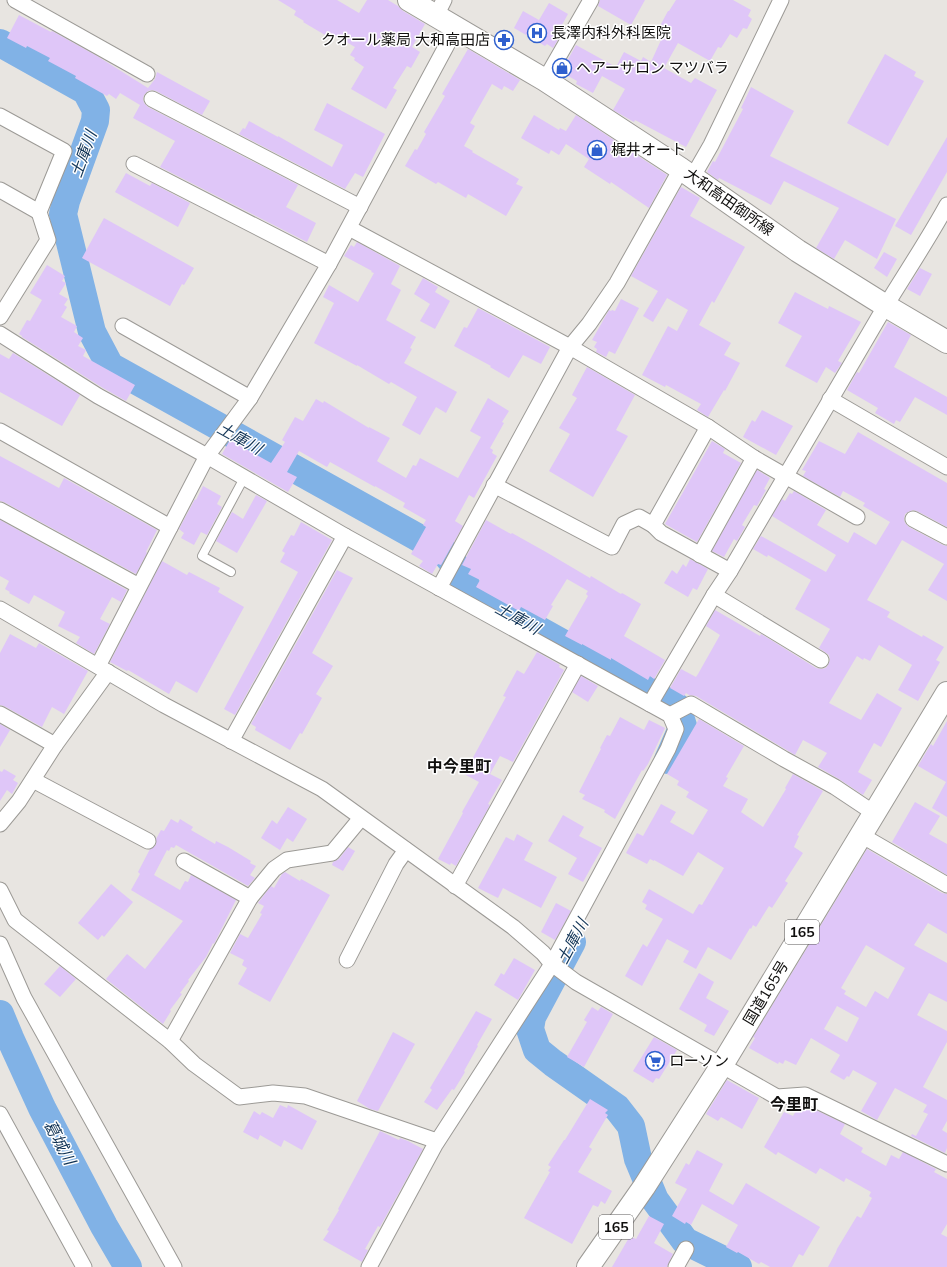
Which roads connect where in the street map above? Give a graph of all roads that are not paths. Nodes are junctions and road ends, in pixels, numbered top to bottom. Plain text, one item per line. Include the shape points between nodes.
1 (15, 0) edge
2 (409, 0) edge
3 (590, 0) edge
4 (781, 0) edge
5 (440, 8) edge
6 (456, 28) junction
7 (147, 74) dead end
8 (545, 80) junction
9 (152, 99) dead end
10 (0, 116) edge
11 (134, 164) dead end
12 (687, 173) junction
13 (0, 190) edge
14 (947, 205) edge
15 (360, 207) junction
16 (39, 212) junction
17 (349, 228) junction
18 (329, 264) junction
19 (886, 306) junction
20 (0, 317) edge
21 (123, 326) dead end
22 (0, 334) edge
23 (947, 342) edge
24 (570, 347) junction
25 (250, 398) junction
26 (830, 399) junction
27 (708, 427) junction
28 (0, 431) edge
29 (207, 456) junction
30 (754, 458) junction
31 (947, 467) edge
32 (786, 475) junction
33 (244, 478) junction
34 (494, 485) junction
35 (0, 510) edge
36 (857, 517) dead end
37 (913, 519) dead end
38 (653, 525) junction
39 (170, 527) junction
40 (345, 536) junction
41 (947, 537) edge
42 (700, 555) junction
43 (730, 571) junction
44 (230, 572) dead end
45 (139, 586) junction
46 (439, 588) junction
47 (714, 595) junction
48 (0, 609) edge
49 (822, 660) dead end
50 (578, 664) junction
51 (103, 669) junction
52 (947, 693) edge
53 (650, 704) junction
54 (676, 712) junction
55 (0, 714) edge
56 (231, 740) junction
57 (55, 745) junction
58 (34, 780) junction
59 (874, 813) junction
60 (361, 818) junction
61 (0, 824) edge
62 (861, 835) junction
63 (148, 841) dead end
64 (406, 850) junction
65 (184, 861) dead end
66 (947, 885) edge
67 (455, 886) junction
68 (0, 890) edge
69 (250, 898) junction
70 (0, 944) edge
71 (347, 960) dead end
72 (552, 964) junction
73 (170, 1041) junction
74 (722, 1065) junction
75 (0, 1114) edge
76 (437, 1141) junction
77 (947, 1164) edge
78 (686, 1249) dead end
79 (84, 1267) edge
80 (174, 1267) edge
81 (370, 1267) edge
82 (588, 1267) edge
83 (676, 1267) edge

1 - 7 street
2 - 5 main road, 大和高田御所線
3 - 8 street
4 - 12 street via 710,145
5 - 6 main road, 大和高田御所線
6 - 8 main road, 大和高田御所線
6 - 15 street
8 - 12 main road, 大和高田御所線
9 - 15 street
10 - 16 street via 64,151
11 - 18 street
12 - 19 main road, 大和高田御所線 via 798,251
12 - 24 street via 617,283
13 - 16 street
14 - 19 street
15 - 17 street
16 - 20 street via 48,240
17 - 18 street
17 - 24 street
18 - 25 street
19 - 23 main road, 大和高田御所線
19 - 26 street
21 - 25 street
22 - 29 street via 98,396
24 - 27 street
24 - 34 street
25 - 29 street
26 - 31 street
26 - 32 street
27 - 30 street
27 - 38 street
28 - 39 street
29 - 33 street
29 - 39 street
30 - 32 street
30 - 42 street
32 - 36 street
32 - 43 street
33 - 40 street
33 - 44 lane via 202,556
34 - 38 street via 612,547 624,524 639,517
34 - 46 street
35 - 45 street
37 - 41 street
38 - 42 street via 661,533
39 - 45 street
40 - 46 street
40 - 56 street
42 - 43 street
43 - 47 street
45 - 51 street
46 - 50 street
47 - 49 street
47 - 53 street
48 - 51 street
50 - 53 street
50 - 67 street
51 - 56 street
51 - 57 street
52 - 59 main road, 国道165号 / 165
53 - 54 street
54 - 59 street via 691,704 835,787
54 - 72 street via 676,729 668,749
55 - 57 street
56 - 60 street via 322,789
57 - 58 street
58 - 61 street
58 - 63 street
59 - 62 main road, 国道165号 / 165
60 - 64 street
60 - 69 street via 332,853 287,860 274,868
62 - 66 street
62 - 74 main road, 国道165号 / 165
64 - 67 street
64 - 71 street via 396,864
65 - 69 street
67 - 72 street via 513,927
68 - 73 street via 15,920
69 - 73 street
70 - 80 street via 24,998
72 - 74 street via 576,982
72 - 76 street
73 - 76 street via 194,1064 239,1097 273,1092 305,1096
74 - 77 street via 778,1097 805,1095
74 - 82 main road, 国道165号 / 165
75 - 79 street
76 - 81 street
78 - 83 street

